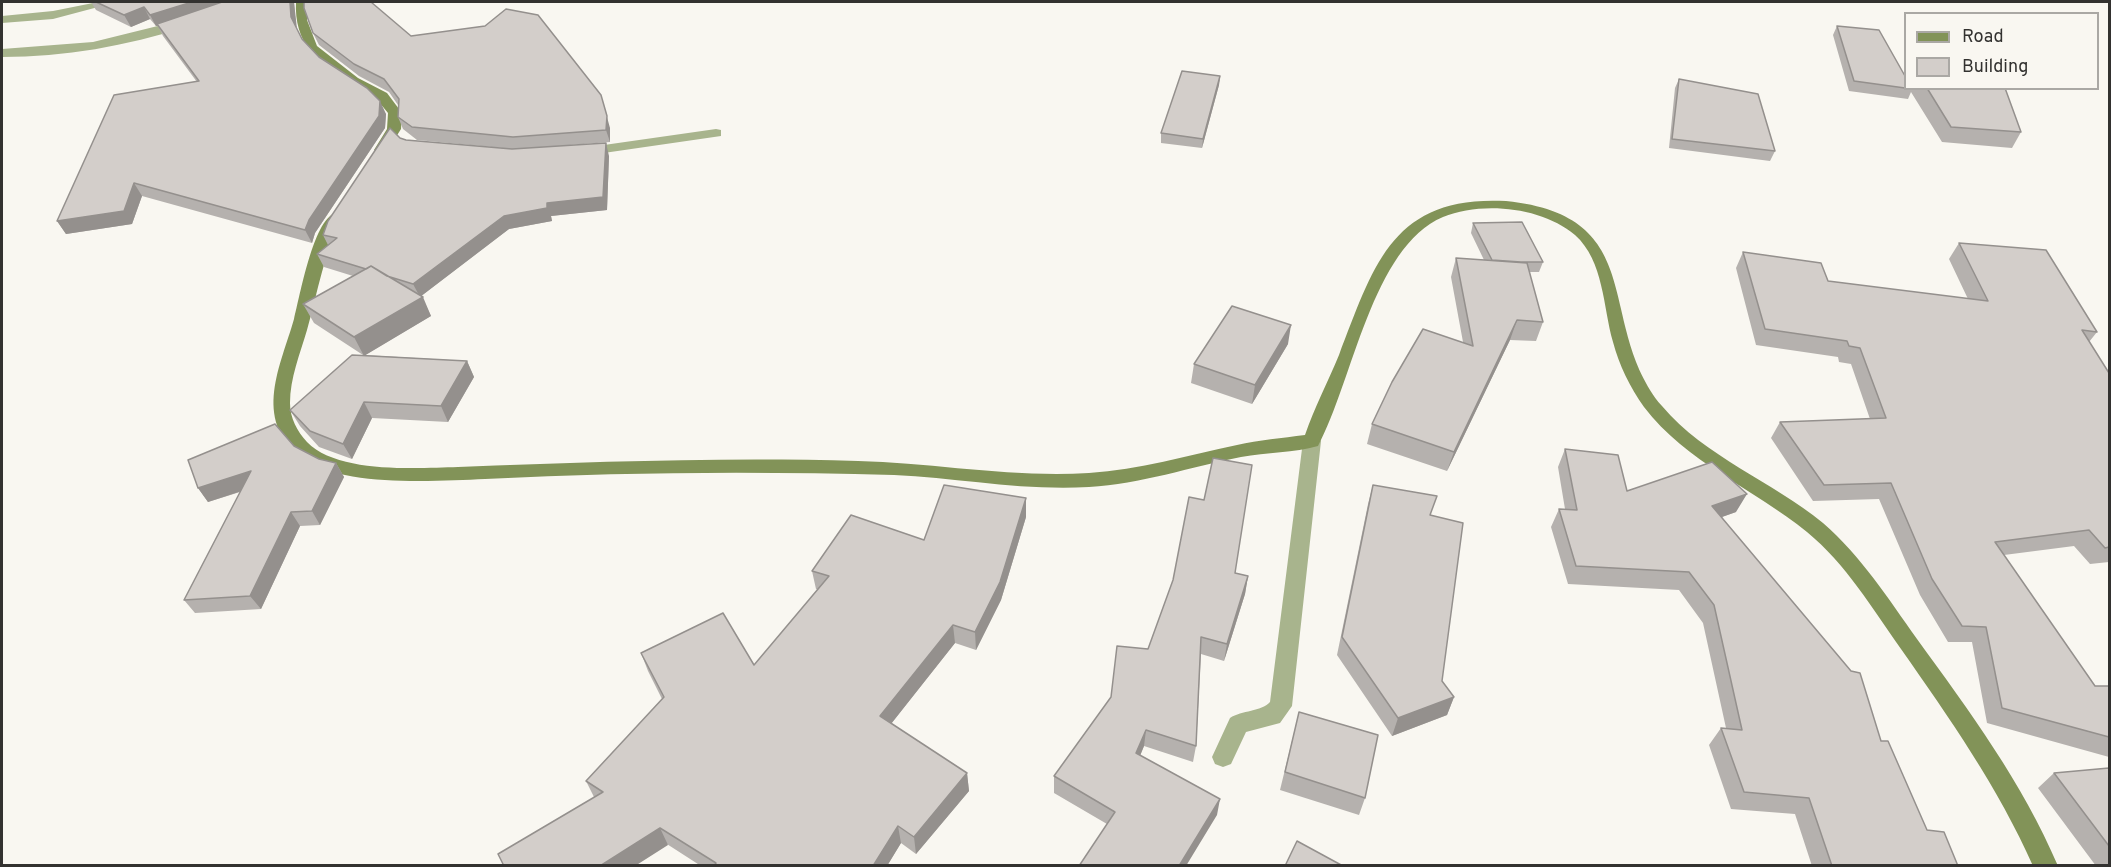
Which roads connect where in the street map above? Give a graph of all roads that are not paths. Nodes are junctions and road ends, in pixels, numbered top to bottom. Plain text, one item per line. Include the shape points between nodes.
1 (111, 2) edge
2 (302, 2) edge
3 (199, 18) edge
4 (2, 20) edge
5 (2, 52) edge
6 (716, 133) dead end
7 (571, 153) edge
8 (372, 164) edge
9 (347, 199) edge
10 (1312, 441) junction
11 (1223, 757) dead end
12 (2046, 866) edge

1 - 4 street via 53,15
2 - 8 street via 301,20 312,48 353,81 382,96 395,113 400,135
3 - 5 street via 104,46
6 - 7 street
9 - 10 street via 325,234 282,388 282,413 291,435 309,454 338,467 400,473 807,465 1092,480 1128,476 1241,450
10 - 11 street via 1281,706 1272,716 1244,719 1233,728
10 - 12 street via 1319,415 1334,390 1387,255 1407,232 1425,219 1452,209 1482,205 1513,205 1576,227 1594,247 1606,275 1618,333 1645,400 1702,451 1814,527 1843,555 1985,751 2015,801

